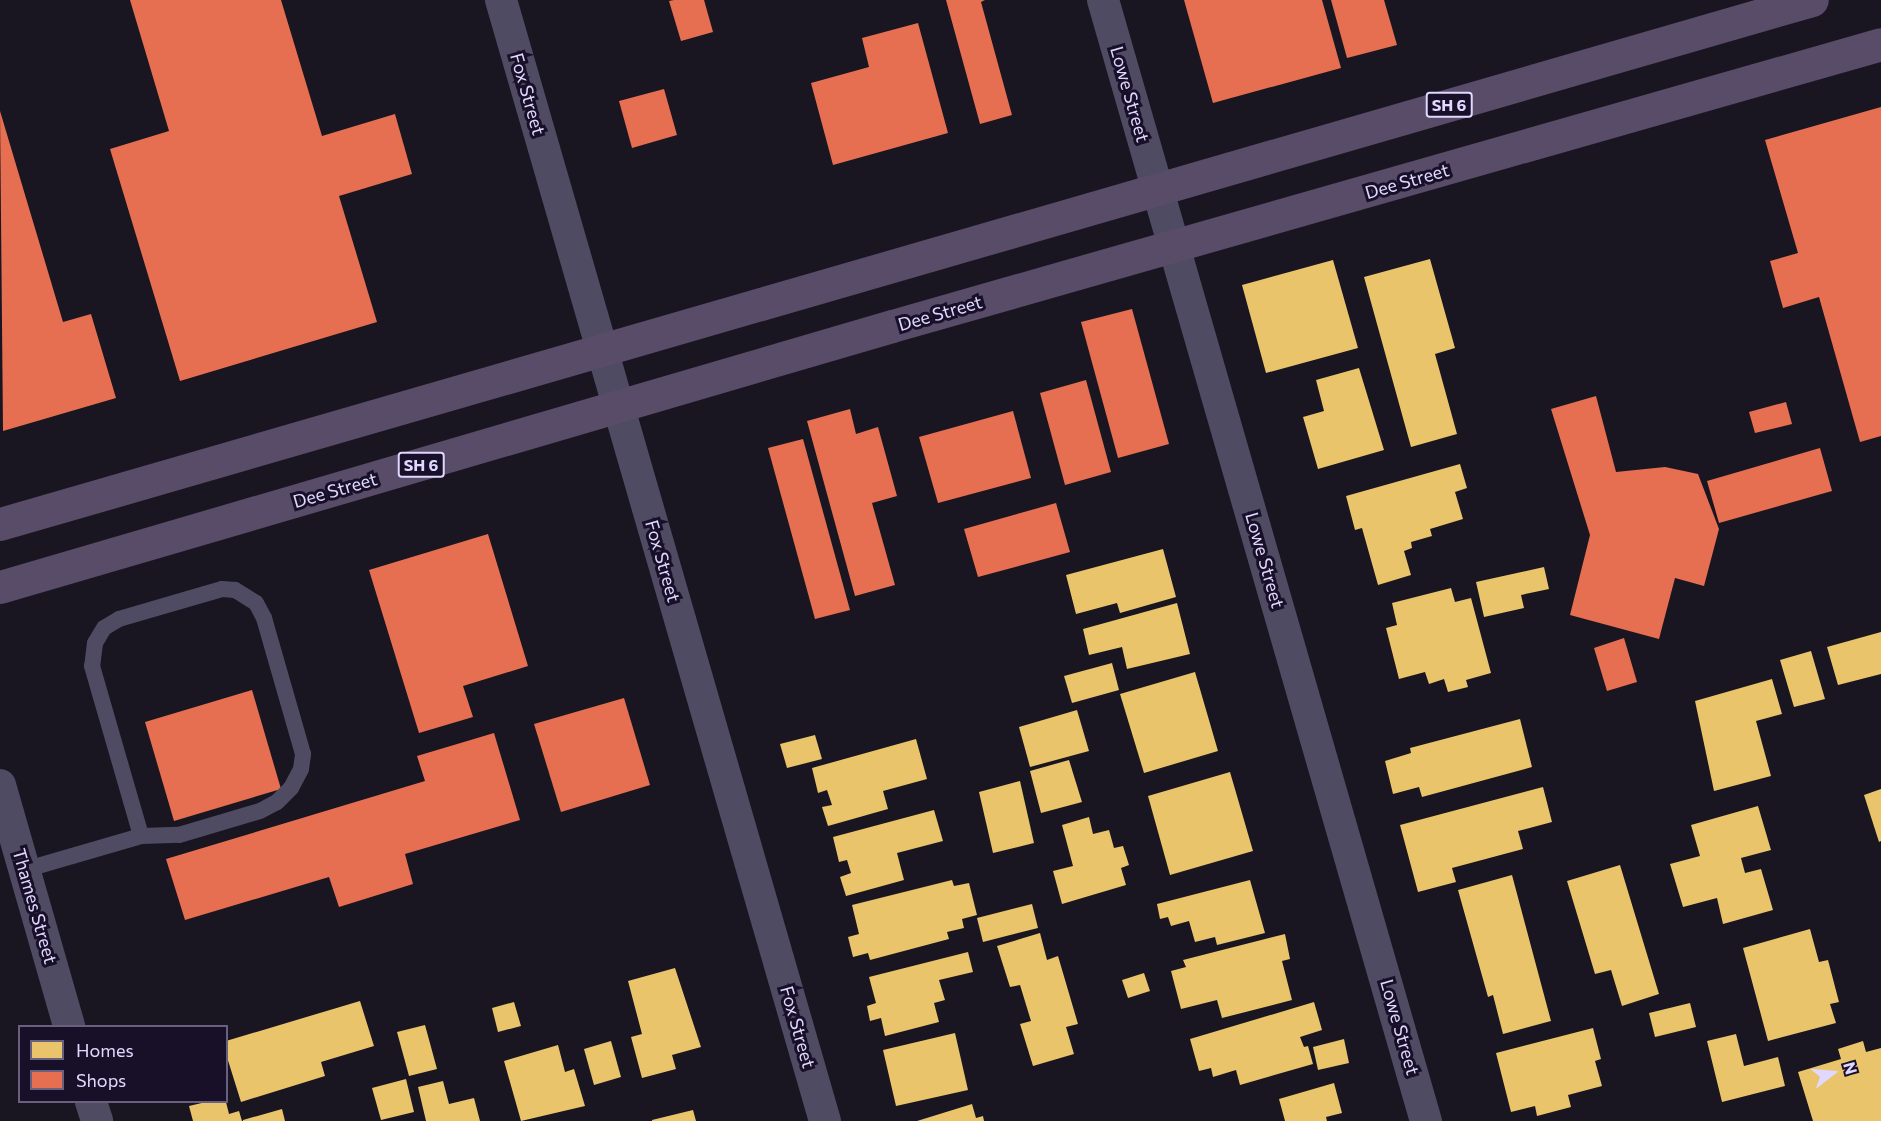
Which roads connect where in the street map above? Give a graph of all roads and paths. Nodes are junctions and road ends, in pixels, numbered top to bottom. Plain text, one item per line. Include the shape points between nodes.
1 (501, 0) edge
2 (1103, 0) edge
3 (1812, 0) edge
4 (1881, 44) edge
5 (1157, 189) junction
6 (1176, 247) junction
7 (603, 349) junction
8 (620, 406) junction
9 (0, 524) edge
10 (0, 587) edge
11 (0, 785) edge
12 (141, 836) junction
13 (24, 870) junction
14 (69, 1025) edge
15 (92, 1103) edge
16 (97, 1121) edge
17 (825, 1121) edge
18 (1426, 1121) edge

1 - 7 street, Fox Street
2 - 5 street, Lowe Street
3 - 5 main road, SH 6
4 - 6 main road, Dee Street / SH 6
5 - 6 street, Lowe Street
5 - 7 main road, SH 6
6 - 8 main road, Dee Street / SH 6
6 - 18 street, Lowe Street
7 - 8 street, Fox Street
7 - 9 main road, SH 6
8 - 10 main road, Dee Street / SH 6
8 - 17 street, Fox Street
11 - 13 street, Thames Street
12 - 12 lane via 92,666 99,634 119,619 222,589 245,594 264,618 303,754 301,769 277,802 179,835
12 - 13 lane
13 - 14 street, Thames Street
15 - 16 street

